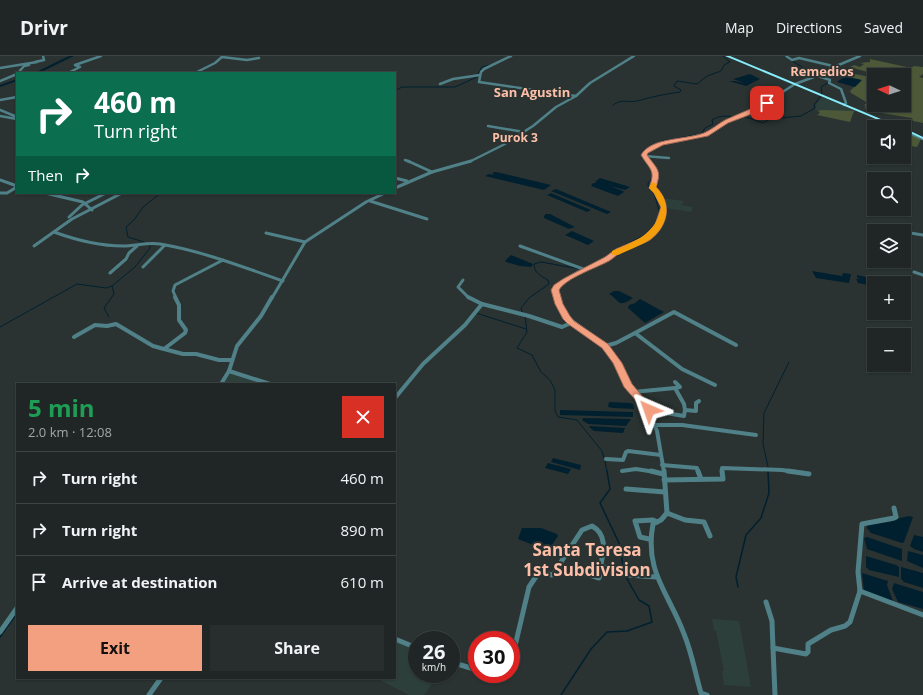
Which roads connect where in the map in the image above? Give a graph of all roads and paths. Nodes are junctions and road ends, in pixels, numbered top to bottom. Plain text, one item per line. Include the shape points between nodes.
1 (43, 56) edge
2 (101, 56) edge
3 (512, 56) edge
4 (634, 56) edge
5 (727, 56) edge
6 (786, 56) edge
7 (860, 56) edge
8 (222, 57) edge
9 (259, 58) dead end
10 (38, 62) junction
11 (834, 66) junction
12 (0, 68) edge
13 (20, 72) edge
14 (70, 72) edge
15 (197, 72) edge
16 (16, 75) edge
17 (478, 75) junction
18 (818, 76) junction
19 (0, 81) edge
20 (440, 84) dead end
21 (795, 84) junction
22 (576, 96) junction
23 (16, 97) edge
24 (1, 99) edge
25 (844, 105) junction
26 (0, 110) edge
27 (0, 116) edge
28 (16, 118) edge
29 (16, 118) edge
30 (881, 120) edge
31 (488, 126) dead end
32 (524, 132) junction
33 (911, 133) edge
34 (922, 137) edge
35 (644, 156) junction
36 (669, 158) dead end
37 (405, 160) dead end
38 (432, 172) junction
39 (396, 178) edge
40 (0, 180) edge
41 (407, 181) junction
42 (16, 187) edge
43 (396, 187) edge
44 (16, 188) edge
45 (0, 193) edge
46 (49, 194) edge
47 (104, 194) edge
48 (120, 194) edge
49 (383, 194) edge
50 (370, 201) junction
51 (86, 204) junction
52 (92, 210) junction
53 (69, 217) dead end
54 (427, 219) dead end
55 (54, 232) junction
56 (266, 233) dead end
57 (911, 233) edge
58 (923, 235) edge
59 (305, 242) junction
60 (164, 245) junction
61 (34, 246) dead end
62 (137, 246) junction
63 (520, 246) dead end
64 (223, 260) junction
65 (143, 267) dead end
66 (586, 270) junction
67 (110, 272) dead end
68 (914, 272) dead end
69 (923, 275) edge
70 (462, 280) dead end
71 (283, 281) junction
72 (482, 304) junction
73 (571, 323) junction
74 (635, 333) junction
75 (74, 337) dead end
76 (736, 345) dead end
77 (605, 346) junction
78 (164, 349) junction
79 (232, 360) junction
80 (229, 371) junction
81 (675, 382) dead end
82 (222, 383) edge
83 (267, 383) edge
84 (715, 385) dead end
85 (675, 388) junction
86 (633, 392) junction
87 (396, 397) edge
88 (699, 401) dead end
89 (648, 410) junction
90 (685, 410) junction
91 (654, 425) junction
92 (756, 435) dead end
93 (661, 455) junction
94 (606, 459) dead end
95 (662, 465) junction
96 (622, 471) dead end
97 (809, 474) dead end
98 (663, 477) junction
99 (701, 479) junction
100 (626, 489) dead end
101 (665, 492) junction
102 (894, 508) dead end
103 (667, 513) junction
104 (657, 522) junction
105 (710, 536) dead end
106 (649, 539) junction
107 (562, 566) junction
108 (603, 567) junction
109 (656, 577) junction
110 (860, 591) junction
111 (766, 602) dead end
112 (16, 609) edge
113 (923, 615) edge
114 (519, 631) edge
115 (0, 632) edge
116 (396, 639) edge
117 (408, 644) edge
118 (773, 648) junction
119 (160, 679) edge
120 (149, 695) edge
121 (707, 695) edge
122 (774, 695) edge

1 - 10 street via 45,59
2 - 14 street via 75,65 80,67
3 - 17 street via 484,69
4 - 22 street via 590,83
5 - 21 highway
6 - 11 street via 792,60 799,58
7 - 11 street
8 - 9 street via 247,60
8 - 15 street
10 - 12 street
10 - 13 street via 24,66
11 - 18 street via 829,68 830,71
16 - 19 street
17 - 20 street via 452,77
17 - 22 street via 480,82
18 - 21 street
18 - 25 street via 830,80 829,83 841,89 846,103
21 - 25 highway
21 - 35 street via 747,114 726,122 706,134 661,144 644,153
22 - 32 street via 556,107
23 - 24 street
25 - 30 highway
26 - 28 street
27 - 29 street
31 - 32 street
32 - 38 street via 469,162
33 - 34 highway
35 - 36 street
35 - 66 street via 656,173 652,188 657,192 664,207 658,226 647,238 619,250
37 - 38 street
38 - 41 street
39 - 41 street
40 - 42 street
41 - 43 street
44 - 45 street via 7,193
46 - 51 street
47 - 51 street
48 - 52 street
49 - 50 street
50 - 54 street
50 - 59 street
51 - 52 street
51 - 53 street
52 - 55 street via 72,219
55 - 61 street
55 - 62 street via 66,237 116,246
56 - 59 street
57 - 58 street
59 - 71 street
60 - 62 street via 154,243
60 - 64 street
60 - 65 street
62 - 67 street
63 - 66 street
64 - 71 street
64 - 78 street via 175,285 173,291 179,305 179,320 186,330
66 - 73 street via 560,284 555,290 559,304
68 - 69 street
70 - 72 street via 459,289 471,300
71 - 79 street via 261,316 237,346
72 - 73 street via 562,327
72 - 87 street via 465,325 423,364
73 - 77 street
74 - 76 street via 674,312
74 - 77 street
74 - 84 street via 681,369
75 - 78 street via 95,325 116,324 153,346
77 - 86 street
78 - 79 street via 219,360
79 - 80 street
80 - 82 street
80 - 83 street
81 - 85 street via 680,387
85 - 86 street
85 - 90 street
86 - 89 street
88 - 90 street via 696,403 696,411
89 - 90 street via 684,416
89 - 91 street
91 - 92 street via 682,425
91 - 93 street
93 - 94 street via 628,451 623,460
93 - 95 street
95 - 98 street
95 - 99 street via 696,468
96 - 98 street via 626,468 654,472
97 - 99 street via 722,468 723,480
98 - 99 street
98 - 101 street
100 - 101 street
101 - 103 street
102 - 110 street via 896,517 862,524 858,572
103 - 104 street
103 - 105 street via 685,520 704,522
104 - 106 street via 653,524
104 - 106 street via 635,521 638,535
106 - 109 street
107 - 108 street via 599,578
107 - 108 street via 582,530 592,526 599,530 604,542 601,564
107 - 114 street via 552,575 537,573 530,587
108 - 109 street via 615,573
109 - 121 street via 683,629 701,693
110 - 113 street
110 - 118 street via 850,622 808,644 806,654
111 - 118 street via 772,621
112 - 115 street
116 - 117 street
118 - 122 street
119 - 120 street

